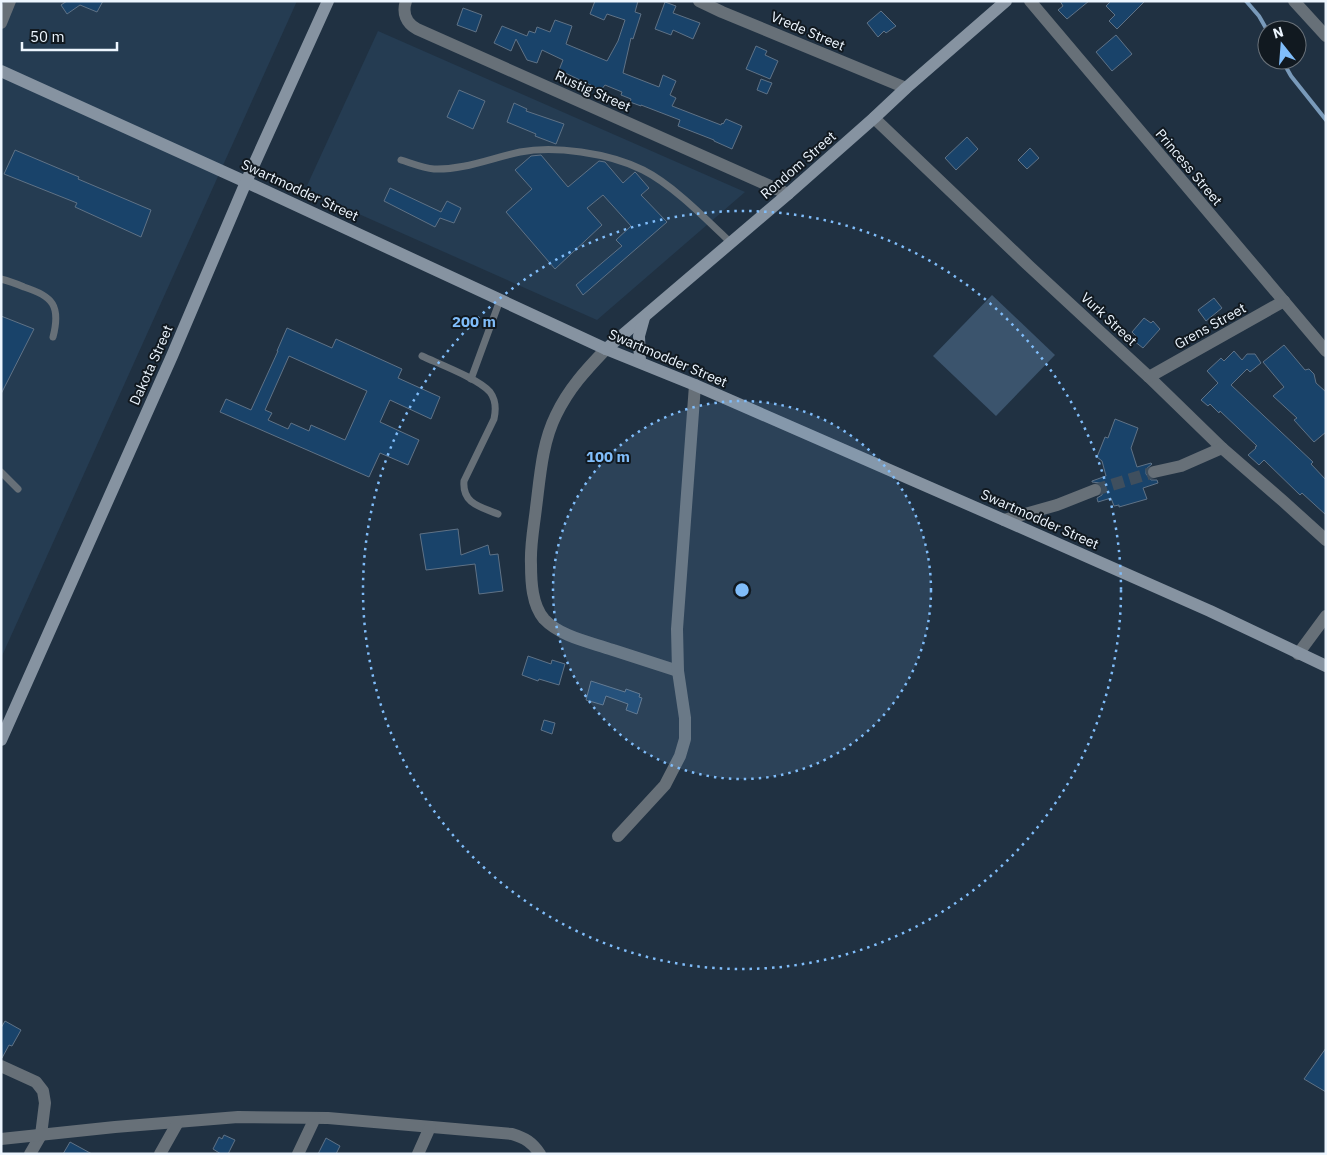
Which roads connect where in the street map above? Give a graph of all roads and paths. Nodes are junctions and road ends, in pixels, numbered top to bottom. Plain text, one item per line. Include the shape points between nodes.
1 (10, 1) edge
2 (328, 1) edge
3 (406, 1) edge
4 (699, 1) edge
5 (1006, 1) edge
6 (1030, 1) edge
7 (1294, 1) edge
8 (1, 23) edge
9 (1326, 36) edge
10 (1, 71) edge
11 (906, 88) junction
12 (874, 118) junction
13 (401, 160) dead end
14 (246, 182) junction
15 (788, 194) junction
16 (731, 242) junction
17 (1, 280) edge
18 (500, 300) junction
19 (1284, 301) junction
20 (644, 318) junction
21 (53, 337) dead end
22 (606, 349) junction
23 (1326, 351) edge
24 (422, 356) dead end
25 (640, 362) junction
26 (1149, 377) junction
27 (471, 379) junction
28 (695, 385) junction
29 (1222, 448) junction
30 (1, 472) edge
31 (1154, 472) tunnel mouth
32 (18, 489) dead end
33 (1095, 490) tunnel mouth
34 (498, 514) dead end
35 (1004, 520) junction
36 (1326, 540) edge
37 (1326, 616) edge
38 (1298, 654) junction
39 (1326, 666) edge
40 (678, 671) junction
41 (1, 740) edge
42 (618, 836) dead end
43 (1, 1066) edge
44 (315, 1118) junction
45 (178, 1122) junction
46 (430, 1127) junction
47 (41, 1135) junction
48 (1, 1139) edge
49 (30, 1154) edge
50 (160, 1154) edge
51 (298, 1154) edge
52 (418, 1154) edge
53 (540, 1154) edge

1 - 8 street
2 - 14 main road, Dakota Street
3 - 15 street, Rustig Street via 404,12 411,26
4 - 11 street, Vrede Street
5 - 11 main road, Rondom Street
6 - 19 street, Princess Street
7 - 9 street
10 - 14 main road, Swartmodder Street
11 - 12 main road, Rondom Street
12 - 15 main road, Rondom Street
12 - 26 street, Vurk Street
13 - 16 lane via 432,169 449,169 550,148 597,154 617,159 657,178
14 - 18 main road, Swartmodder Street
14 - 41 main road, Dakota Street
15 - 16 main road, Rondom Street
16 - 20 main road, Rondom Street
17 - 21 lane via 43,294 50,300 56,315
18 - 22 main road, Swartmodder Street
18 - 27 lane
19 - 23 street, Princess Street
19 - 26 street, Grens Street
20 - 22 main road, Rondom Street
20 - 25 main road via 639,336
22 - 25 main road, Swartmodder Street
22 - 40 street via 576,381 555,416 547,439 532,541 535,599 544,619 557,629
24 - 27 lane
25 - 28 main road, Swartmodder Street
26 - 29 street, Vurk Street
27 - 34 lane via 490,393 496,410 463,488 473,504
28 - 35 main road, Swartmodder Street
28 - 40 street via 677,629
29 - 31 street via 1181,466
29 - 36 street, Vurk Street
30 - 32 lane
33 - 35 street via 1058,505
35 - 38 main road, Swartmodder Street via 1210,611
37 - 38 street
38 - 39 main road, Swartmodder Street
40 - 42 street via 685,718 685,739 680,756 666,785
43 - 47 street via 36,1082 42,1091 45,1103
44 - 45 street via 238,1117
44 - 46 street
44 - 51 street
45 - 47 street
45 - 50 street
46 - 52 street
46 - 53 street via 512,1134 524,1138
47 - 48 street
47 - 49 street

